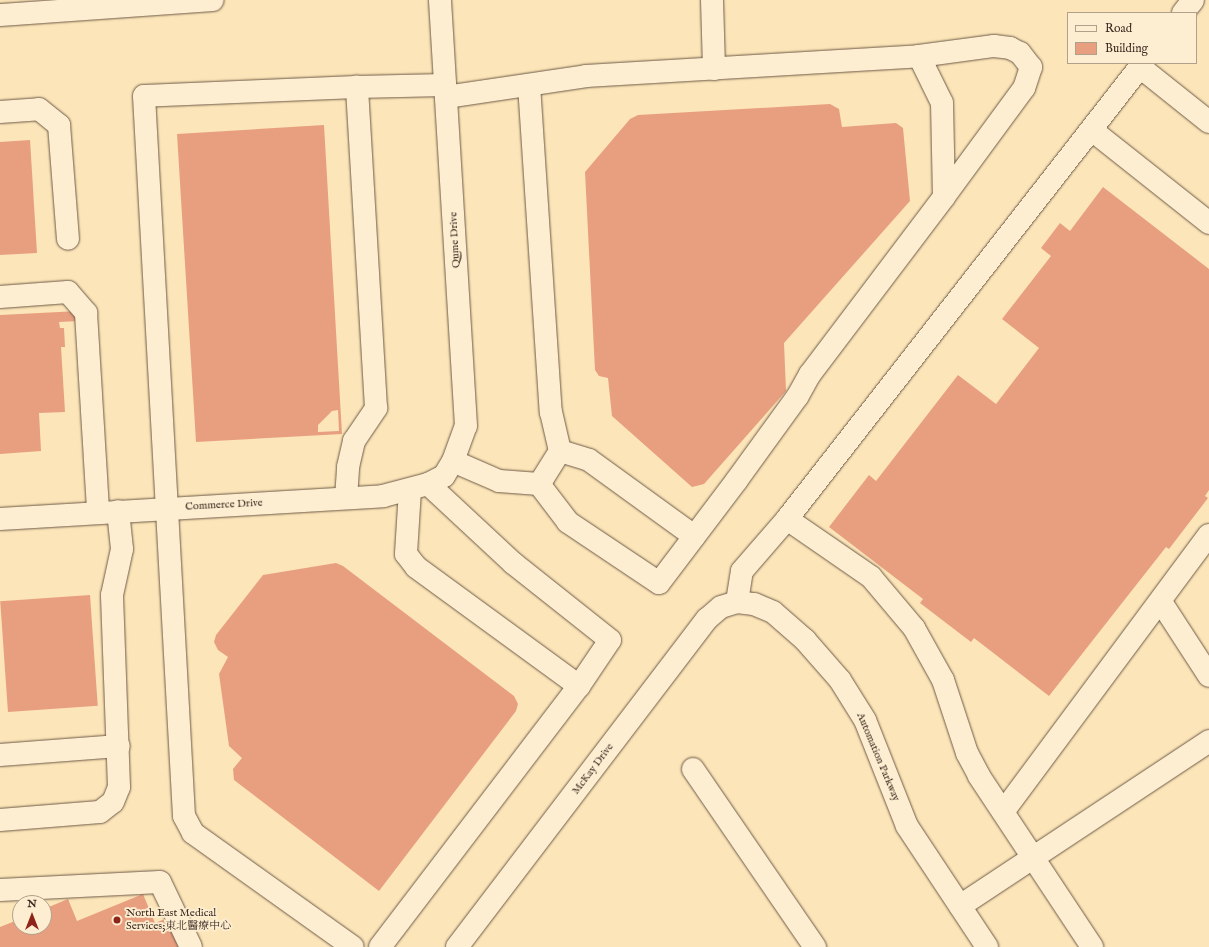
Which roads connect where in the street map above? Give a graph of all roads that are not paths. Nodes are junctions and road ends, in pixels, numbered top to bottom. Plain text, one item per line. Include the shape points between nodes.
1 (212, 0) edge
2 (440, 0) edge
3 (712, 0) edge
4 (1193, 0) edge
5 (133, 3) edge
6 (79, 5) edge
7 (1183, 12) edge
8 (0, 15) edge
9 (919, 56) junction
10 (1142, 65) edge
11 (714, 69) junction
12 (529, 85) junction
13 (357, 87) junction
14 (446, 91) junction
15 (0, 112) edge
16 (1209, 122) edge
17 (1092, 131) junction
18 (944, 197) junction
19 (1209, 223) edge
20 (68, 239) dead end
21 (0, 297) edge
22 (560, 451) junction
23 (434, 478) junction
24 (538, 484) junction
25 (346, 498) junction
26 (166, 508) junction
27 (108, 512) junction
28 (0, 519) edge
29 (787, 519) junction
30 (1209, 535) edge
31 (694, 536) junction
32 (737, 602) junction
33 (1161, 602) junction
34 (1209, 676) edge
35 (579, 686) junction
36 (1209, 741) edge
37 (119, 746) junction
38 (0, 755) edge
39 (693, 769) dead end
40 (1003, 812) junction
41 (0, 820) edge
42 (1034, 859) junction
43 (0, 890) edge
44 (960, 906) junction
45 (467, 943) edge
46 (191, 947) edge
47 (353, 947) edge
48 (380, 947) edge
49 (815, 947) edge
50 (987, 947) edge
51 (1092, 947) edge

1 - 5 street
2 - 14 street, Qume Drive
3 - 11 street
4 - 7 street
5 - 6 street
6 - 8 street
9 - 11 street
9 - 18 street via 942,103
9 - 18 street via 994,46 1010,48 1020,53 1031,67 1024,88
10 - 16 street
10 - 17 street
11 - 12 street via 586,76
12 - 14 street
12 - 22 street via 551,412
13 - 14 street
13 - 25 street via 376,408 354,441 348,467
13 - 26 street via 144,96
14 - 23 street, Qume Drive via 466,426
15 - 20 street via 39,109 59,125
17 - 19 street
17 - 29 street
18 - 31 street via 810,374 797,397
21 - 27 street via 68,292 86,313
22 - 24 street
22 - 31 street via 588,460
23 - 24 street
23 - 25 street, Commerce Drive via 383,496
23 - 35 street via 513,563 610,640
23 - 35 street, Qume Drive via 406,554 416,567
24 - 31 street via 568,522 659,583
25 - 26 street, Commerce Drive
26 - 27 street, Commerce Drive
26 - 47 street via 184,816 193,833
27 - 28 street, Commerce Drive
27 - 37 street via 122,549 112,595
29 - 32 street via 742,571
29 - 40 street via 871,577 914,628 943,680 979,776
30 - 33 street
32 - 44 street, Automation Parkway via 754,604 772,612 805,640 840,680 865,720 906,826
32 - 45 street, McKay Drive via 721,607 707,619
33 - 34 street
33 - 40 street
35 - 48 street
36 - 42 street
37 - 38 street
37 - 41 street via 119,787 113,802 100,812
39 - 49 street
40 - 42 street
42 - 44 street
42 - 51 street
43 - 46 street via 160,882
44 - 50 street, Automation Parkway

